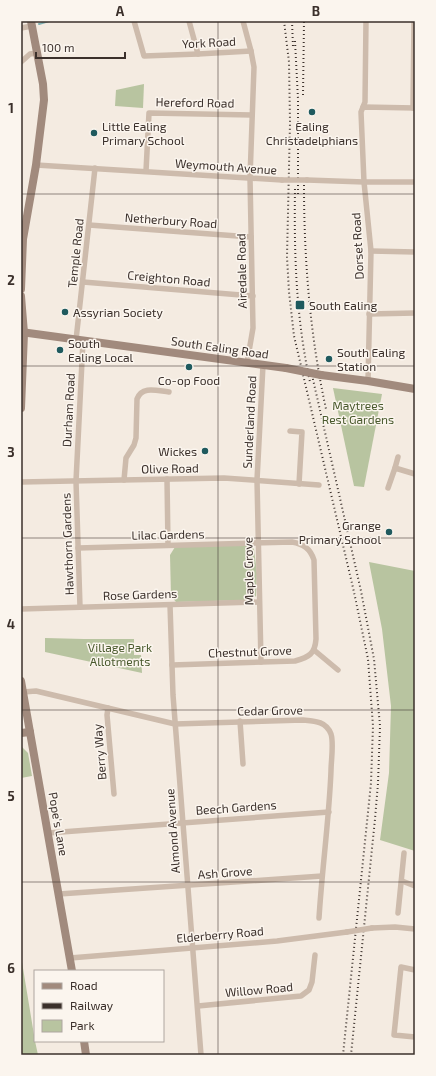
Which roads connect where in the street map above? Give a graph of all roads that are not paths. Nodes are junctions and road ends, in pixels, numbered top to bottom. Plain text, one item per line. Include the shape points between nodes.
1 (134, 21) edge
2 (189, 21) edge
3 (243, 21) edge
4 (366, 21) edge
5 (414, 21) edge
6 (31, 24) edge
7 (21, 28) edge
8 (251, 51) junction
9 (37, 53) junction
10 (198, 54) junction
11 (21, 62) edge
12 (414, 108) edge
13 (362, 109) junction
14 (252, 115) junction
15 (36, 164) junction
16 (95, 168) junction
17 (146, 171) junction
18 (250, 178) junction
19 (364, 182) junction
20 (415, 182) edge
21 (89, 225) junction
22 (251, 237) junction
23 (371, 251) junction
24 (415, 252) edge
25 (83, 282) junction
26 (21, 289) edge
27 (21, 296) edge
28 (253, 296) junction
29 (415, 313) edge
30 (370, 314) junction
31 (22, 333) edge
32 (79, 341) junction
33 (247, 363) junction
34 (263, 365) junction
35 (368, 380) junction
36 (415, 389) edge
37 (169, 392) dead end
38 (21, 408) edge
39 (290, 431) dead end
40 (398, 457) dead end
41 (395, 468) junction
42 (415, 474) edge
43 (167, 479) junction
44 (124, 480) junction
45 (257, 480) junction
46 (76, 481) junction
47 (21, 482) edge
48 (299, 484) junction
49 (318, 485) dead end
50 (388, 488) dead end
51 (258, 542) junction
52 (168, 545) junction
53 (78, 548) junction
54 (259, 602) junction
55 (170, 604) junction
56 (80, 607) junction
57 (21, 609) edge
58 (314, 650) junction
59 (261, 662) junction
60 (172, 664) junction
61 (338, 670) dead end
62 (21, 681) edge
63 (23, 692) junction
64 (108, 708) junction
65 (240, 721) junction
66 (175, 724) junction
67 (30, 732) junction
68 (21, 733) edge
69 (243, 764) dead end
70 (114, 794) dead end
71 (329, 812) junction
72 (183, 823) junction
73 (48, 833) junction
74 (404, 853) dead end
75 (322, 876) junction
76 (402, 881) junction
77 (188, 885) junction
78 (415, 886) edge
79 (59, 894) junction
80 (398, 913) dead end
81 (319, 918) dead end
82 (415, 930) edge
83 (193, 948) junction
84 (315, 955) dead end
85 (70, 958) junction
86 (72, 970) edge
87 (415, 970) edge
88 (198, 1006) junction
89 (415, 1037) edge
90 (84, 1042) edge
91 (86, 1055) edge
92 (201, 1055) edge

1 - 10 street, York Road via 144,56
2 - 10 street
3 - 8 street, Airedale Road
4 - 13 street, Dorset Road via 365,102
5 - 12 street
6 - 7 street
6 - 9 main road
8 - 10 street, York Road
8 - 14 street, Airedale Road via 254,68
9 - 11 street via 30,54
9 - 15 main road via 44,100
12 - 13 street
13 - 19 street, Dorset Road
14 - 17 street, Hereford Road via 149,113
14 - 18 street, Airedale Road
15 - 16 street, Weymouth Avenue
15 - 26 main road via 23,239
16 - 17 street, Weymouth Avenue
16 - 21 street, Temple Road
17 - 18 street, Weymouth Avenue
18 - 19 street, Weymouth Avenue, bridge
18 - 22 street, Airedale Road
19 - 20 street, Weymouth Avenue
19 - 23 street, Dorset Road
21 - 22 street, Netherbury Road
21 - 25 street, Temple Road
22 - 28 street, Airedale Road
23 - 24 street
23 - 30 street, Dorset Road
25 - 28 street, Creighton Road
25 - 32 street, Temple Road
27 - 31 main road
28 - 33 street, Airedale Road via 253,328
29 - 30 street
30 - 35 street, Dorset Road
31 - 32 main road, South Ealing Road
31 - 38 main road
32 - 33 main road, South Ealing Road
32 - 46 street, Durham Road
33 - 34 main road, South Ealing Road
34 - 35 main road, South Ealing Road, bridge
34 - 45 street, Sunderland Road
35 - 36 main road, South Ealing Road
37 - 44 street via 149,390 139,394 136,438 126,458
39 - 48 street via 302,432
40 - 41 street
41 - 42 street
41 - 50 street
43 - 44 street, Olive Road
43 - 45 street, Olive Road
43 - 52 street
44 - 46 street, Olive Road
45 - 48 street, Olive Road
45 - 51 street, Maple Grove
46 - 47 street, Olive Road
46 - 53 street, Hawthorn Gardens
48 - 49 street, Olive Road
51 - 52 street, Lilac Gardens
51 - 54 street, Maple Grove
51 - 58 street via 301,543 311,553 314,560
52 - 53 street, Lilac Gardens
53 - 56 street, Hawthorn Gardens
54 - 55 street, Rose Gardens
54 - 59 street, Maple Grove
55 - 56 street, Rose Gardens
55 - 60 street, Almond Avenue
56 - 57 street, Rose Gardens
58 - 59 street, Chestnut Grove via 307,657 296,661
58 - 61 street
59 - 60 street, Chestnut Grove
60 - 66 street, Almond Avenue
62 - 63 main road, Pope's Lane
63 - 64 street, Cedar Grove via 36,691
63 - 67 main road, Pope's Lane
64 - 66 street, Cedar Grove
64 - 70 street, Berry Way
65 - 66 street, Cedar Grove
65 - 69 street
65 - 71 street, Cedar Grove via 303,720 318,721 325,725 331,734 332,746
66 - 72 street, Almond Avenue
67 - 68 main road
67 - 73 main road, Pope's Lane
71 - 72 street, Beech Gardens
71 - 75 street, Cedar Grove
72 - 73 street, Beech Gardens
72 - 77 street, Almond Avenue
73 - 79 main road, Pope's Lane
74 - 76 street
75 - 77 street, Ash Grove
75 - 81 street, Cedar Grove
76 - 78 street
76 - 80 street
77 - 79 street, Ash Grove
77 - 83 street, Almond Avenue
79 - 85 main road, Pope's Lane
82 - 83 street, Elderberry Road, bridge via 394,927 372,928
83 - 85 street, Elderberry Road
83 - 88 street, Almond Avenue
84 - 88 street, Willow Road via 312,982 309,990 301,996
85 - 86 main road, Pope's Lane
87 - 89 street via 400,967 394,1034
88 - 92 street, Almond Avenue
90 - 91 main road

